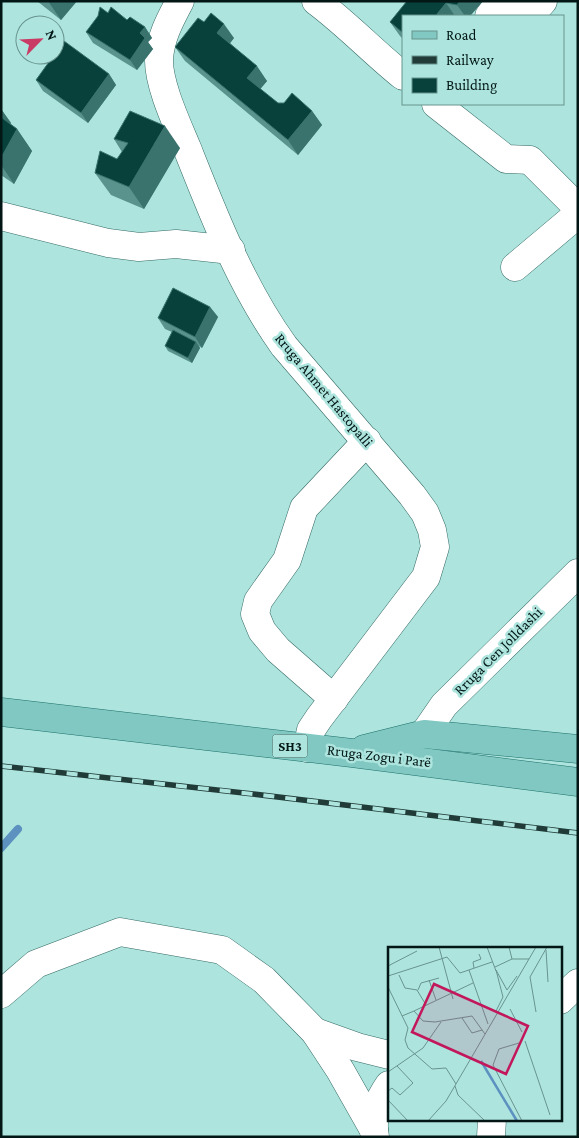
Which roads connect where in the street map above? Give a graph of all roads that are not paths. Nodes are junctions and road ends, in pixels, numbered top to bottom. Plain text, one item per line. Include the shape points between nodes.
1 (180, 1) edge
2 (501, 1) edge
3 (510, 1) edge
4 (543, 1) edge
5 (333, 6) edge
6 (490, 15) edge
7 (529, 15) edge
8 (531, 15) edge
9 (402, 75) edge
10 (437, 105) edge
11 (578, 208) edge
12 (578, 214) edge
13 (1, 216) edge
14 (231, 250) junction
15 (515, 267) dead end
16 (367, 441) junction
17 (578, 573) edge
18 (334, 698) junction
19 (1, 712) edge
20 (424, 734) junction
21 (308, 748) junction
22 (578, 749) edge
23 (352, 753) junction
24 (578, 782) edge
25 (578, 983) edge
26 (1, 994) edge
27 (562, 998) edge
28 (315, 1032) junction
29 (388, 1055) edge
30 (388, 1086) edge
31 (374, 1134) edge

1 - 14 street, Rruga Ahmet Hastopalli via 162,40 159,60 162,81 179,130
2 - 6 street
3 - 7 street
4 - 8 street
5 - 9 street via 376,54
10 - 11 street via 506,159 530,160
12 - 15 street
13 - 14 street via 108,243 140,247 176,244
14 - 16 street, Rruga Ahmet Hastopalli via 266,320 284,346
16 - 18 street, Rruga Ahmet Hastopalli via 425,513 435,547 426,577
16 - 18 street via 304,508 288,560 258,600 255,614 262,631 278,650
17 - 20 street, Rruga Cen Jolldashi via 444,705
18 - 21 street, Rruga Ahmet Hastopalli via 311,730
19 - 21 main road, Rruga Zogu i Parë / SH3
20 - 22 main road
20 - 23 main road
21 - 23 main road, Rruga Zogu i Parë / SH3
23 - 24 main road, Rruga Zogu i Parë / SH3
25 - 27 street
26 - 28 street via 36,964 120,932 222,950 264,980
28 - 29 street
28 - 31 street via 340,1070
30 - 31 street via 375,1114

